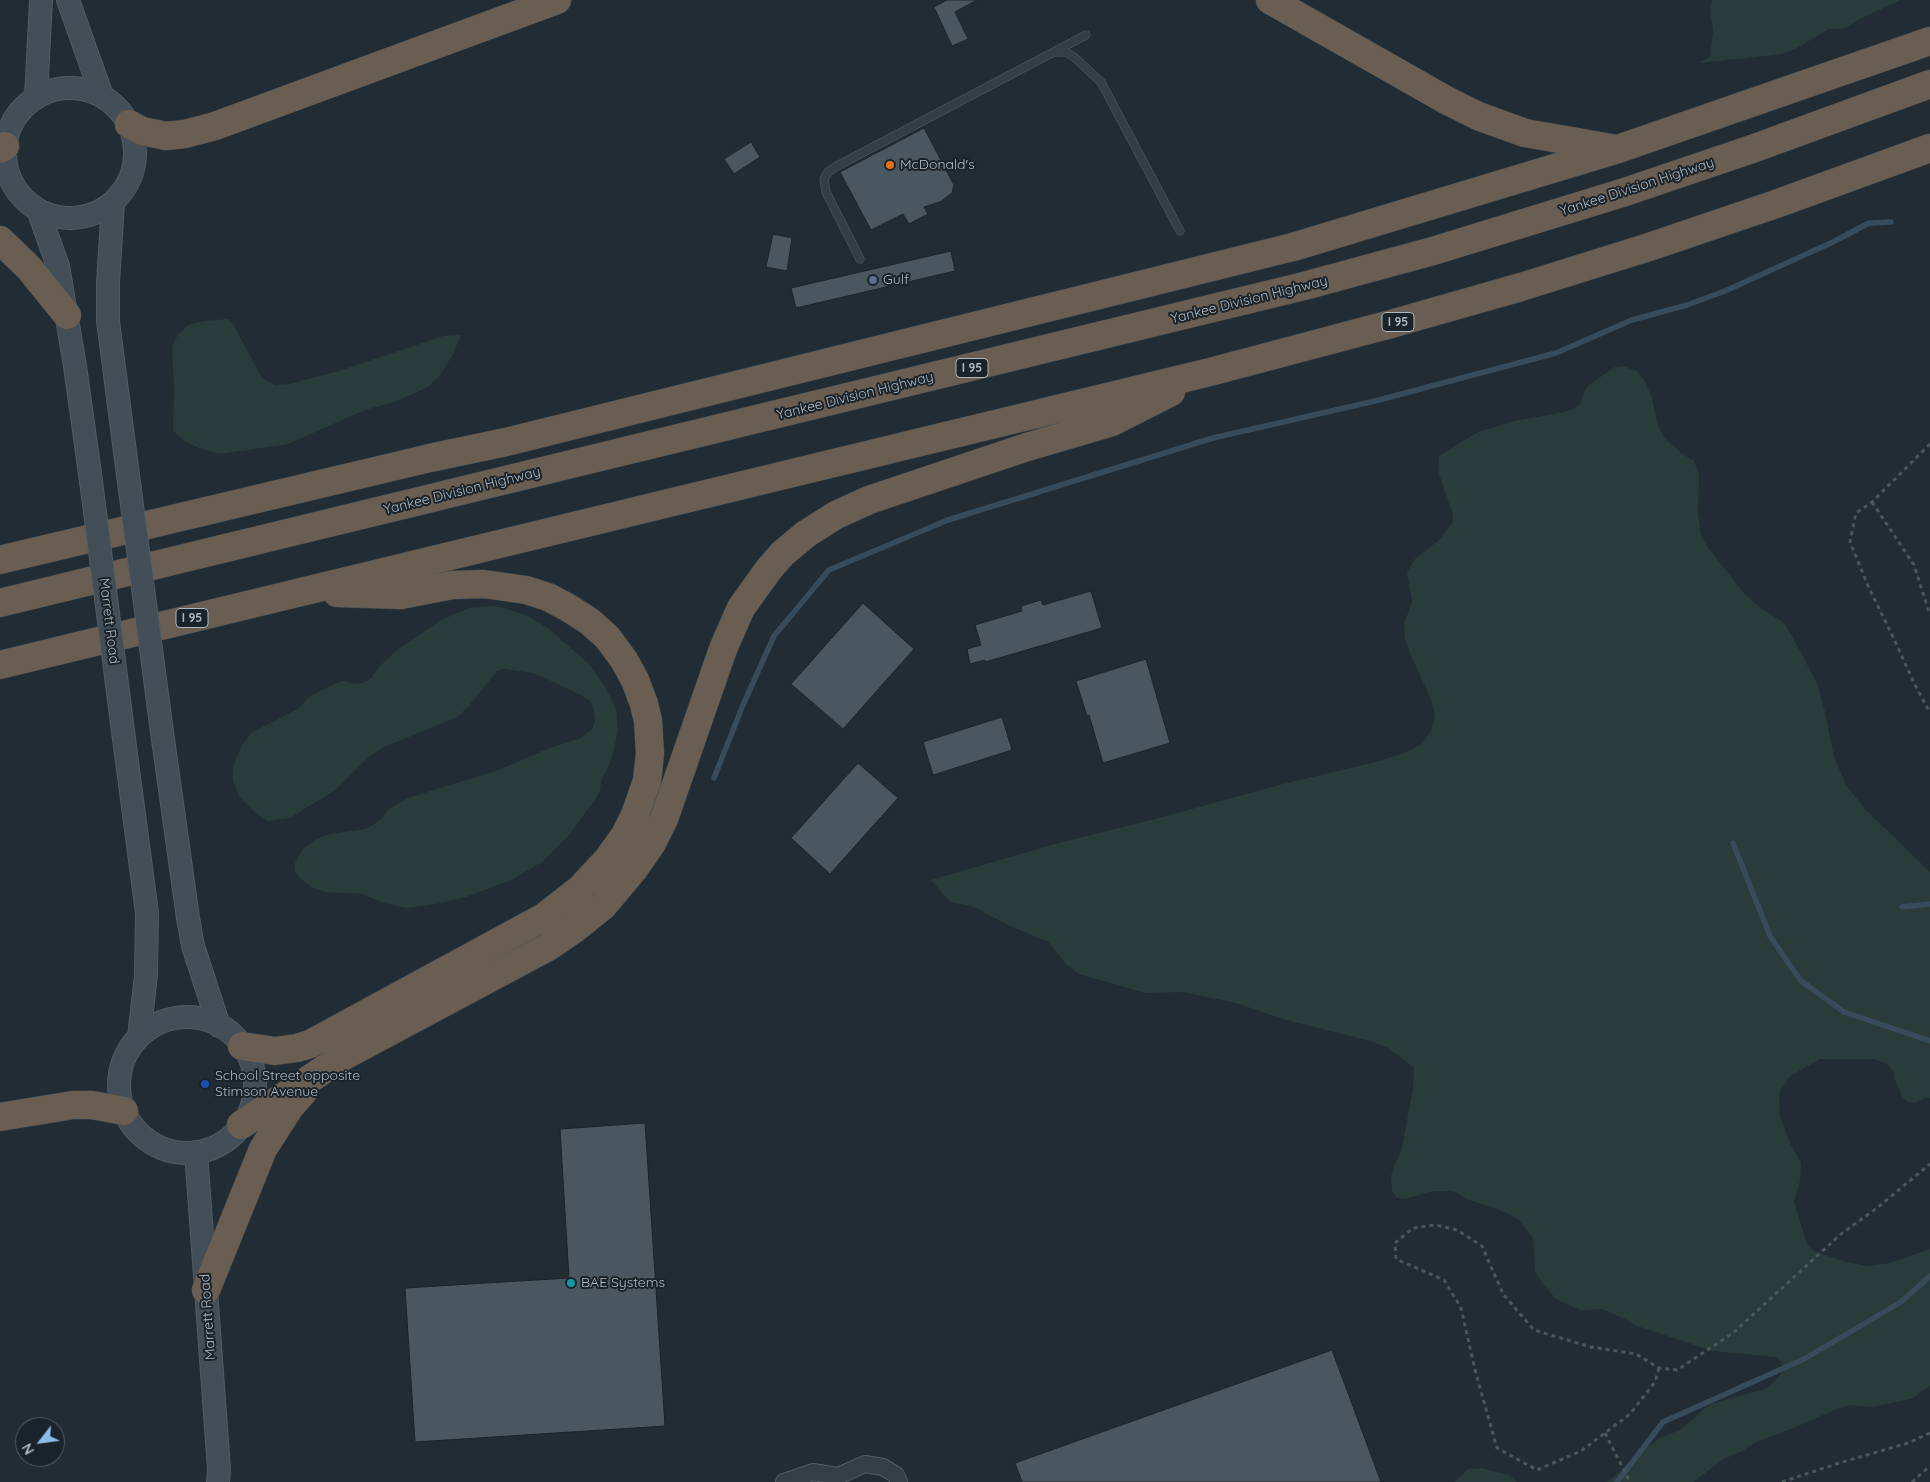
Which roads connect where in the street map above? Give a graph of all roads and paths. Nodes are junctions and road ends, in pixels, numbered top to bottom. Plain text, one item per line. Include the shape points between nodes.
1 (41, 0) edge
2 (68, 0) edge
3 (557, 0) edge
4 (1270, 0) edge
5 (1086, 35) dead end
6 (1930, 41) edge
7 (1050, 54) junction
8 (1930, 84) edge
9 (102, 96) junction
10 (36, 98) junction
11 (128, 124) junction
12 (3, 147) edge
13 (1930, 148) edge
14 (1618, 149) junction
15 (113, 203) junction
16 (38, 210) junction
17 (1180, 232) dead end
18 (0, 240) edge
19 (860, 260) dead end
20 (67, 315) junction
21 (1210, 372) junction
22 (1930, 444) edge
23 (1872, 502) junction
24 (0, 560) edge
25 (298, 592) junction
26 (0, 603) edge
27 (1930, 615) edge
28 (0, 665) edge
29 (1930, 712) edge
30 (219, 1026) junction
31 (139, 1037) junction
32 (242, 1046) junction
33 (335, 1061) junction
34 (124, 1111) junction
35 (0, 1117) edge
36 (241, 1125) junction
37 (196, 1152) junction
38 (1930, 1164) edge
39 (206, 1290) junction
40 (1660, 1368) junction
41 (1605, 1433) junction
42 (1930, 1433) edge
43 (1930, 1466) edge
44 (840, 1479) edge
45 (218, 1482) edge
46 (784, 1482) edge
47 (899, 1482) edge
48 (1630, 1482) edge
49 (1782, 1482) edge
50 (1912, 1482) edge

1 - 10 main road
2 - 9 main road
3 - 11 highway via 215,126 166,136 142,132
4 - 14 highway via 1478,116 1533,134
5 - 7 lane
6 - 14 highway
7 - 17 lane via 1070,54 1101,82
7 - 19 lane via 828,172 824,179 826,192
8 - 26 highway, Yankee Division Highway / I 95 via 1625,192 1369,269
9 - 10 main road via 69,88
9 - 11 main road via 122,113
10 - 12 main road via 18,113
11 - 15 main road via 133,136 135,162 127,186
12 - 16 main road via 12,182
13 - 21 highway, I 95 via 1713,226 1530,284
14 - 24 highway via 1230,264 506,442
15 - 16 main road via 99,212 74,219
15 - 30 main road, bridge via 108,321 188,918 193,946
16 - 20 main road, Marrett Road via 58,266
18 - 20 highway via 29,268
20 - 31 main road, Marrett Road, bridge via 147,913 146,975
21 - 25 highway, I 95
21 - 33 highway via 1112,422 869,500 825,521 802,537 769,569 741,608 723,649 668,810 652,843 623,883 590,917 548,947
22 - 23 path
23 - 27 path via 1914,565
23 - 29 path via 1856,513 1850,542 1868,588
25 - 28 highway, I 95
25 - 32 highway via 400,595 474,583 521,589 558,602 597,627 627,665 639,688 646,713 649,768 640,804 616,848 585,884 549,914 310,1044 280,1051
30 - 31 main road via 204,1019 177,1018 155,1025
30 - 32 main road
31 - 34 main road via 129,1050 120,1074
32 - 36 main road via 251,1063 254,1089 250,1108
33 - 36 highway
33 - 39 highway via 290,1107 272,1134 256,1164
34 - 35 highway via 72,1105
34 - 37 main road via 138,1132 148,1140 171,1151
36 - 37 main road via 221,1143
37 - 39 main road, Marrett Road
38 - 40 path via 1841,1234 1733,1334 1677,1370
39 - 45 main road, Marrett Road
40 - 41 path via 1655,1382 1630,1414
40 - 41 path via 1636,1354 1591,1347 1534,1330 1502,1294 1482,1246 1457,1230 1436,1225 1413,1228 1394,1243 1396,1259 1444,1280 1461,1308 1497,1448 1537,1470 1581,1451
41 - 48 path
42 - 49 path via 1908,1443
43 - 50 path
44 - 46 street via 813,1472
44 - 47 street via 865,1464 883,1467 896,1475

